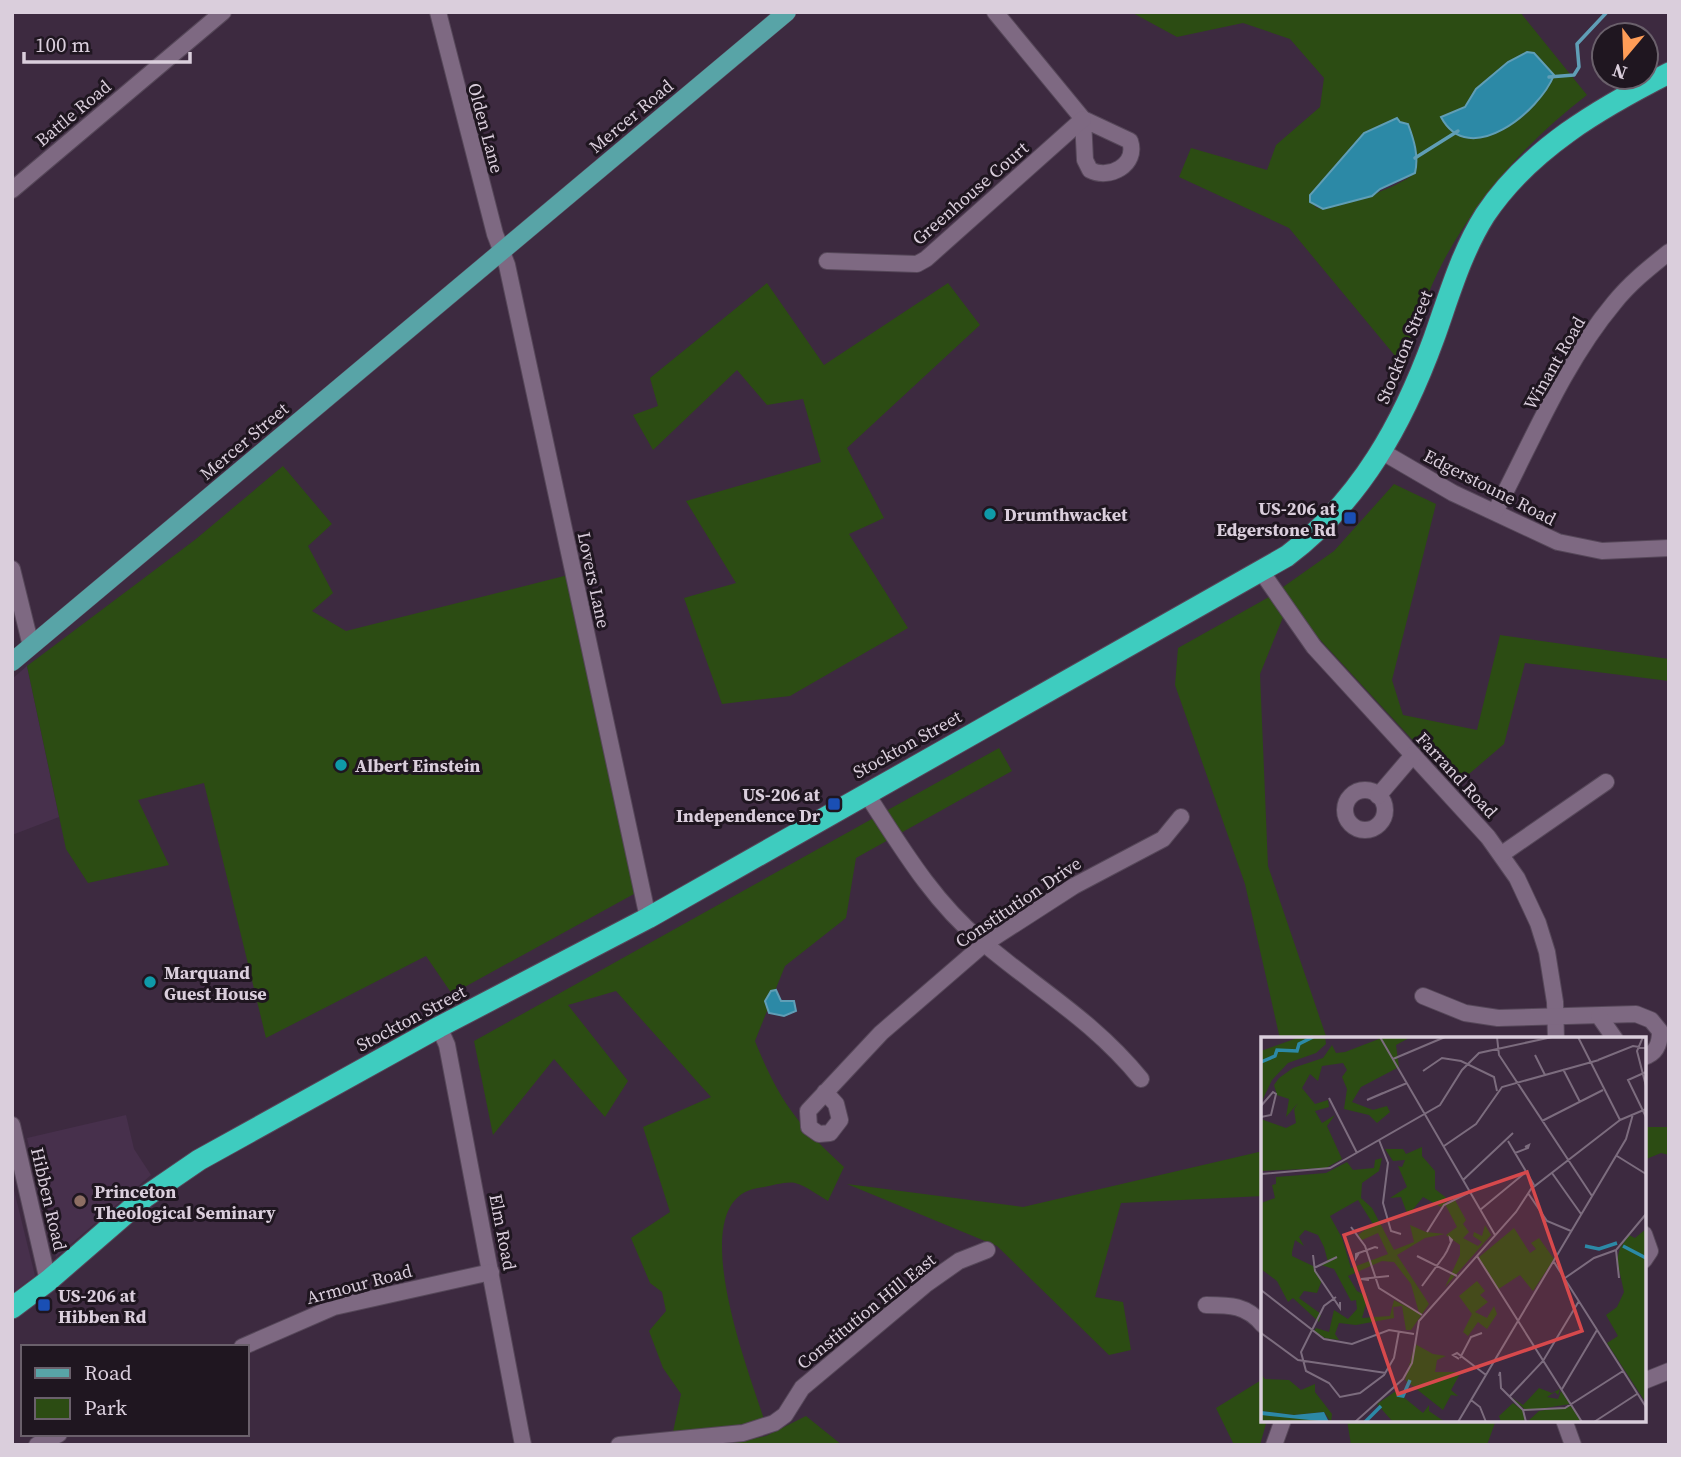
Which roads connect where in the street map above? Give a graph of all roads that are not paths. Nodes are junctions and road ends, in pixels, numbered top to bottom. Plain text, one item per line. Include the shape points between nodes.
1 (223, 12) edge
2 (438, 12) edge
3 (787, 12) edge
4 (995, 12) edge
5 (1669, 73) edge
6 (12, 190) edge
7 (502, 252) junction
8 (1669, 252) edge
9 (827, 261) dead end
10 (1381, 451) junction
11 (1495, 512) junction
12 (1669, 548) edge
13 (12, 569) edge
14 (1261, 571) junction
15 (31, 646) junction
16 (12, 662) edge
17 (1413, 755) junction
18 (1606, 782) dead end
19 (866, 793) junction
20 (1378, 796) dead end
21 (1181, 817) dead end
22 (1502, 855) junction
23 (648, 918) junction
24 (985, 944) junction
25 (1423, 996) dead end
26 (1556, 1016) junction
27 (1599, 1016) junction
28 (439, 1027) junction
29 (1556, 1037) edge
30 (1614, 1037) edge
31 (1646, 1056) edge
32 (1140, 1079) dead end
33 (825, 1092) dead end
34 (12, 1125) edge
35 (1646, 1240) edge
36 (987, 1250) dead end
37 (1646, 1257) edge
38 (491, 1272) junction
39 (48, 1281) junction
40 (1206, 1305) dead end
41 (12, 1308) edge
42 (1261, 1322) edge
43 (247, 1345) edge
44 (1669, 1371) edge
45 (1646, 1380) edge
46 (1282, 1422) edge
47 (1565, 1422) edge
48 (55, 1436) edge
49 (37, 1445) edge
50 (523, 1445) edge
51 (619, 1445) edge
52 (1274, 1445) edge
53 (1573, 1445) edge

1 - 6 street, Battle Road
2 - 7 street, Olden Lane
3 - 7 main road, Mercer Road
4 - 9 street, Greenhouse Court via 1083,118 926,259 916,264
5 - 10 highway, Stockton Street via 1597,111 1560,139 1486,214 1464,256 1414,391
7 - 15 main road, Mercer Street
7 - 23 street, Lovers Lane
8 - 11 street, Winant Road via 1633,282 1593,330
10 - 11 street, Edgerstoune Road
10 - 14 highway, Stockton Street via 1328,522
11 - 12 street, Edgerstoune Road via 1538,534 1581,548 1625,552
13 - 15 street
14 - 17 street, Farrand Road via 1314,647
14 - 19 highway, Stockton Street
15 - 16 main road, Mercer Street
17 - 20 street
17 - 22 street, Farrand Road
18 - 22 street
19 - 23 highway, Stockton Street
19 - 24 street via 938,897
21 - 24 street, Constitution Drive via 1164,839 1074,886
22 - 26 street, Farrand Road via 1538,923
23 - 28 highway, Stockton Street
24 - 32 street via 1071,1009
24 - 33 street, Constitution Drive via 913,1003
25 - 26 street via 1481,1017
26 - 27 street
26 - 29 street, Farrand Road
27 - 30 street
27 - 31 street via 1636,1014 1651,1020 1660,1031 1660,1044
28 - 38 street, Elm Road via 447,1045
28 - 39 highway, Stockton Street via 171,1178
34 - 39 street, Hibben Road
35 - 37 street via 1650,1251
36 - 51 street, Constitution Hill East via 959,1261 926,1285 802,1388 785,1415 774,1423 743,1433
38 - 43 street, Armour Road via 334,1307
38 - 50 street, Elm Road
39 - 41 highway, Stockton Street
40 - 42 street via 1236,1306 1254,1313
44 - 45 street
46 - 52 street
47 - 53 street
48 - 49 street

